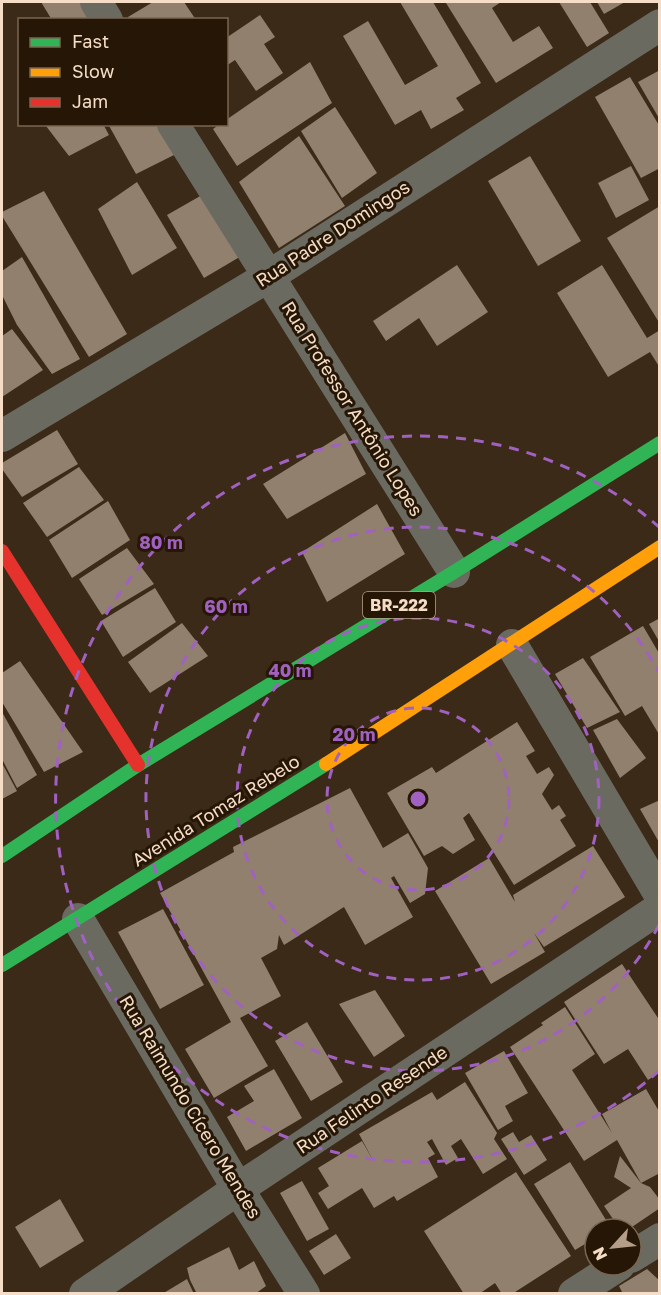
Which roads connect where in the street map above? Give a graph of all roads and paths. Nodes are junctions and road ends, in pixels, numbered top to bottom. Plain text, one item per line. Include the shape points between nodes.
1 (96, 2) edge
2 (106, 18) edge
3 (660, 25) edge
4 (174, 126) edge
5 (269, 276) junction
6 (2, 436) edge
7 (660, 443) edge
8 (636, 459) junction
9 (652, 469) dead end
10 (660, 547) edge
11 (2, 551) edge
12 (454, 572) junction
13 (512, 645) junction
14 (138, 765) junction
15 (2, 856) edge
16 (660, 895) edge
17 (660, 908) edge
18 (78, 919) junction
19 (2, 965) edge
20 (238, 1189) junction
21 (660, 1239) edge
22 (643, 1250) edge
23 (600, 1277) edge
24 (85, 1293) edge
25 (304, 1293) edge
26 (574, 1293) edge

1 - 2 street
3 - 5 street, Rua Padre Domingos
4 - 5 street, Rua Professor Antônio Lopes
5 - 6 street, Rua Padre Domingos
5 - 12 street, Rua Professor Antônio Lopes
7 - 8 main road, BR-222
8 - 9 main road
8 - 12 main road, BR-222
10 - 13 main road, Avenida Tomaz Rebelo
11 - 14 main road
12 - 14 main road, BR-222
13 - 16 street
13 - 18 main road, Avenida Tomaz Rebelo
14 - 15 main road, BR-222
17 - 20 street, Rua Felinto Resende
18 - 19 main road, Avenida Tomaz Rebelo
18 - 20 street, Rua Raimundo Cícero Mendes
20 - 24 street, Rua Felinto Resende
20 - 25 street, Rua Raimundo Cícero Mendes
21 - 22 street
23 - 26 street

